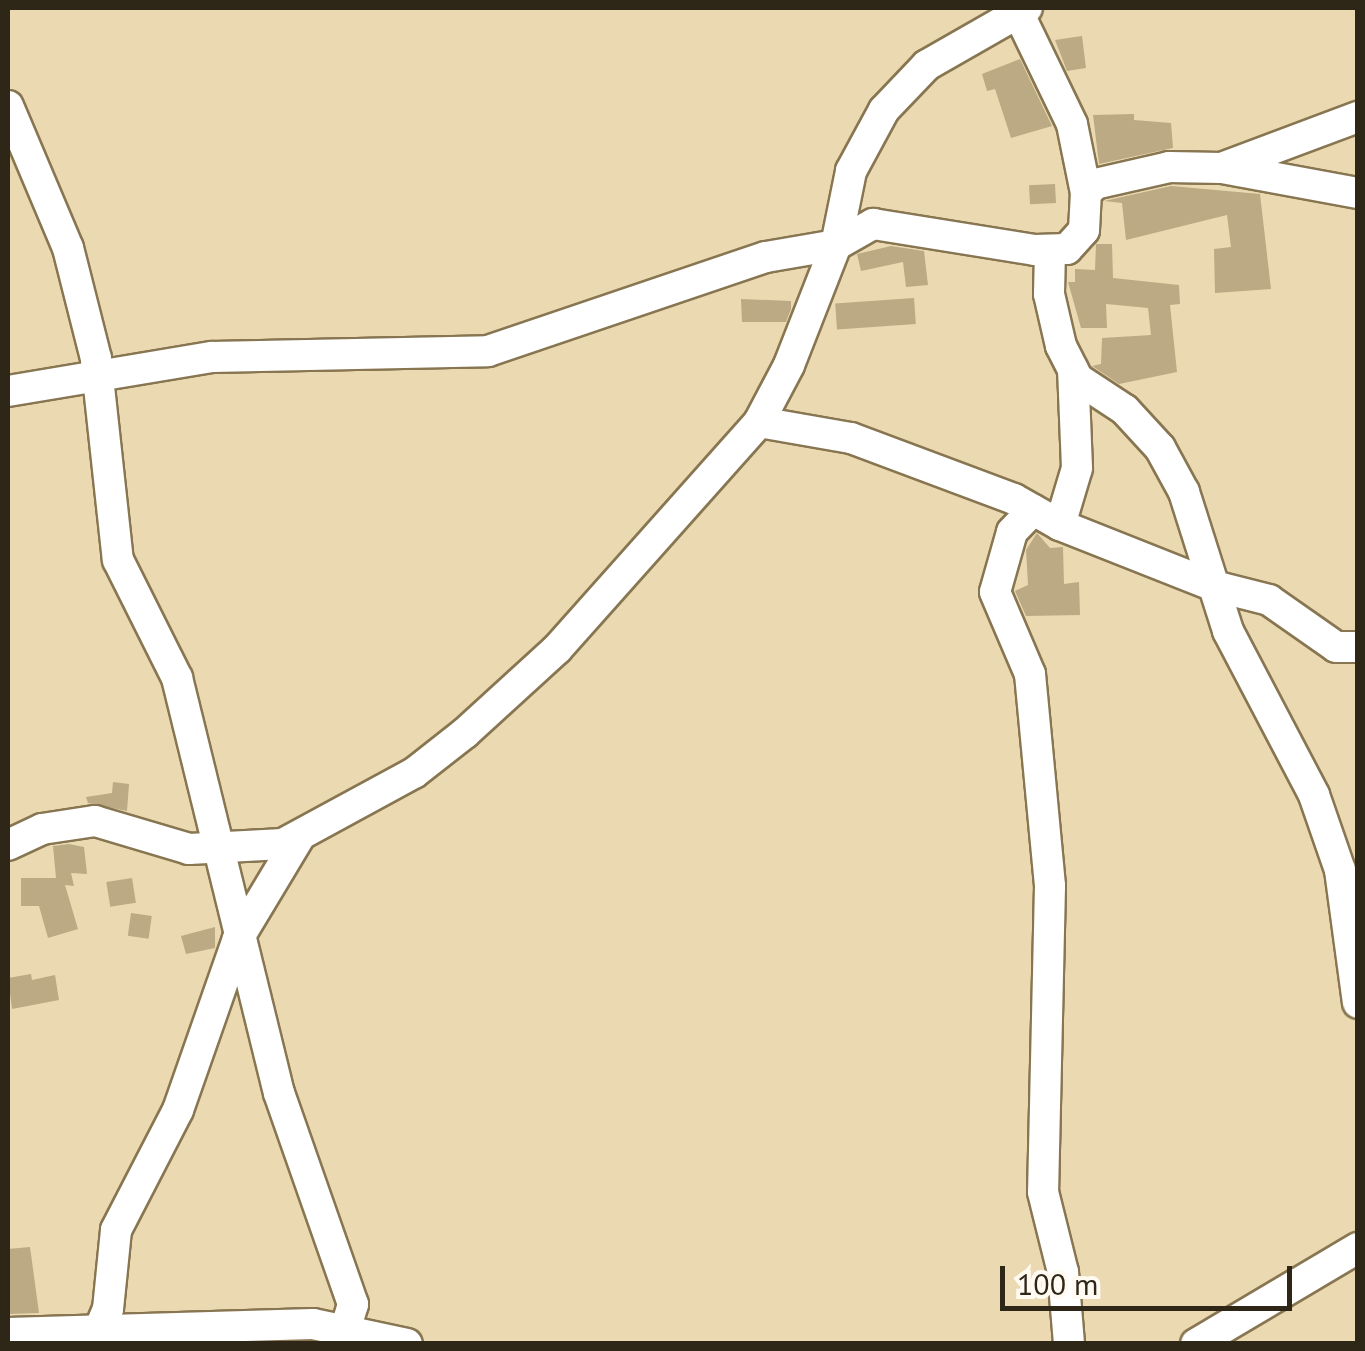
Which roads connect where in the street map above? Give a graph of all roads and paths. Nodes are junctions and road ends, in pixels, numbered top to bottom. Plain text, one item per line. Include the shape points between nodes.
1 (1021, 9) edge
2 (8, 106) edge
3 (1358, 117) edge
4 (1222, 168) junction
5 (1358, 192) edge
6 (1086, 193) junction
7 (836, 245) junction
8 (1050, 252) junction
9 (1073, 370) junction
10 (98, 379) junction
11 (8, 390) edge
12 (759, 422) junction
13 (1033, 510) junction
14 (1060, 525) junction
15 (1214, 586) junction
16 (1358, 648) edge
17 (298, 840) junction
18 (8, 845) edge
19 (219, 848) junction
20 (238, 938) junction
21 (1358, 1002) edge
22 (1358, 1248) edge
23 (99, 1330) junction
24 (341, 1336) edge
25 (9, 1337) edge
26 (407, 1344) edge
27 (1069, 1344) edge
28 (1196, 1344) edge

1 - 6 street via 1072,124
1 - 7 street via 928,65 884,110 850,172
2 - 10 street via 68,248
3 - 4 street
4 - 5 street
4 - 6 street via 1154,168 1095,184
6 - 8 street via 1078,242
7 - 8 street via 887,224
7 - 10 street via 766,257 488,350 212,357
7 - 12 street via 790,365
8 - 9 street via 1051,318
9 - 14 street via 1077,468
9 - 15 street via 1160,448 1184,492
10 - 11 street
10 - 19 street via 118,560 177,678
12 - 13 street via 851,438
12 - 17 street via 557,648 465,733 414,774
13 - 14 street
13 - 27 street via 1012,532 995,592 1030,674 1050,886 1043,1192 1063,1272
14 - 15 street
15 - 16 street via 1269,600 1336,647
15 - 21 street via 1258,699 1326,826 1340,870
17 - 19 street
17 - 20 street
18 - 19 street via 42,829 95,821 156,842
19 - 20 street
20 - 23 street via 178,1110 116,1230 108,1309
20 - 24 street via 279,1093 353,1304
22 - 28 street
23 - 24 street
23 - 25 street
24 - 26 street

